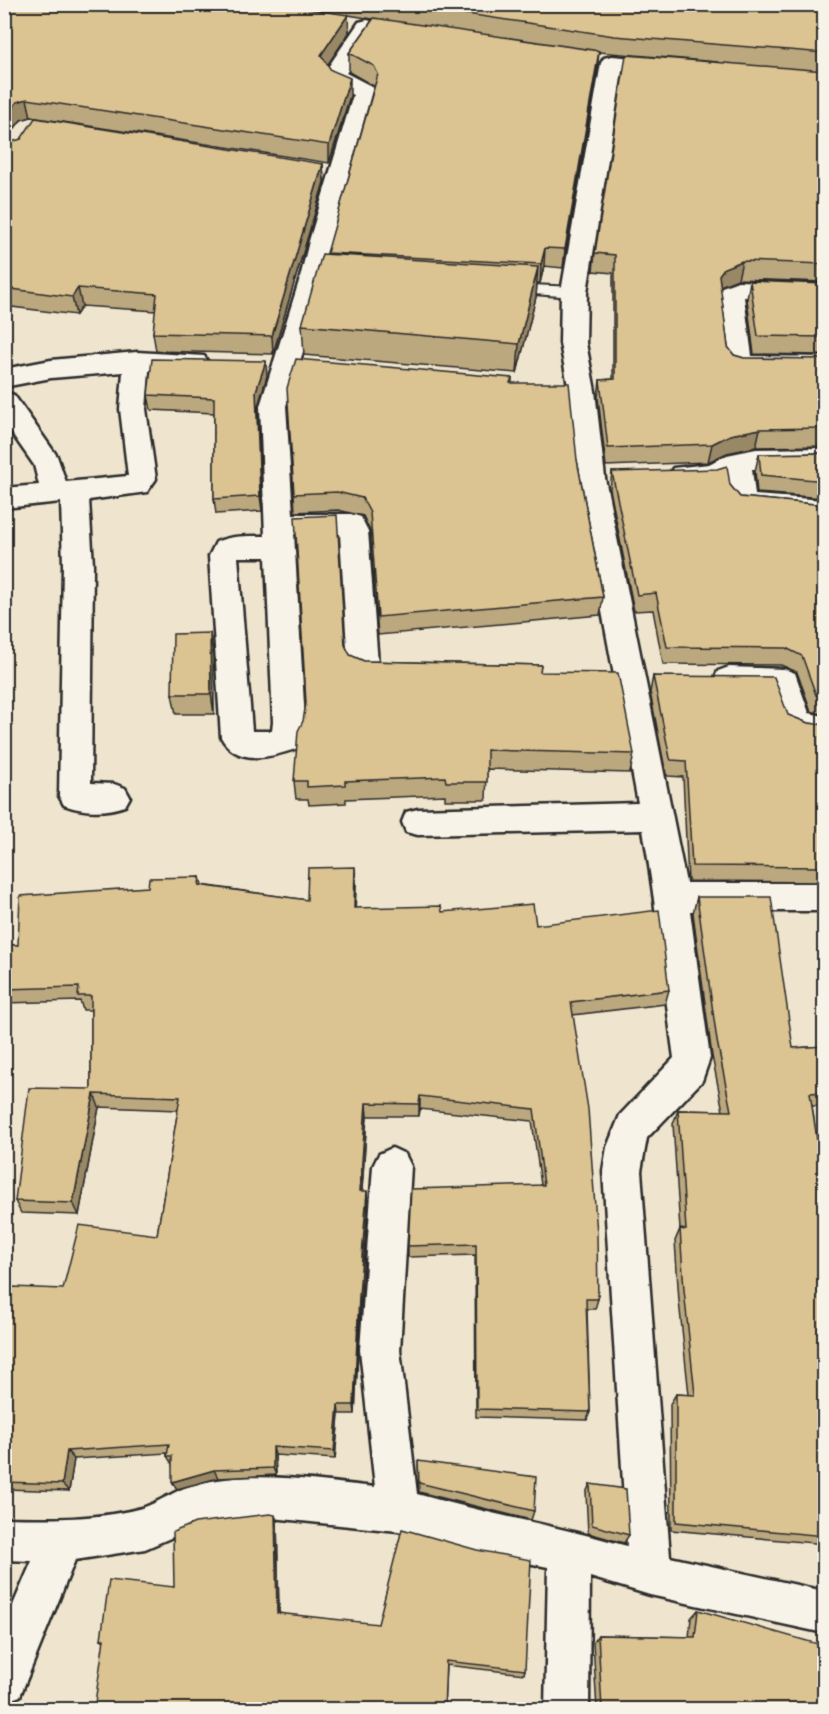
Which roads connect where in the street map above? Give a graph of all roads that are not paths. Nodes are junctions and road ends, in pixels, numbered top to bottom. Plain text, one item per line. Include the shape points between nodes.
1 (344, 23) edge
2 (693, 70) edge
3 (497, 288) edge
4 (574, 292) junction
5 (825, 292) edge
6 (137, 361) junction
7 (216, 363) edge
8 (825, 366) edge
9 (4, 378) edge
10 (4, 401) edge
11 (825, 458) edge
12 (737, 462) junction
13 (657, 476) edge
14 (65, 493) junction
15 (4, 498) edge
16 (825, 510) edge
17 (277, 535) junction
18 (363, 664) edge
19 (703, 678) edge
20 (825, 728) edge
21 (114, 797) dead end
22 (657, 816) junction
23 (418, 822) dead end
24 (672, 897) junction
25 (825, 897) edge
26 (392, 1166) dead end
27 (398, 1510) junction
28 (4, 1539) edge
29 (62, 1540) junction
30 (569, 1550) junction
31 (650, 1574) junction
32 (825, 1612) edge
33 (4, 1680) edge
34 (567, 1710) edge

1 - 17 street via 379,29 335,73 341,81 365,92 331,173 319,278 273,406
2 - 4 street via 600,62
3 - 4 lane
4 - 22 street via 571,390 602,477 643,678
5 - 8 street via 738,289 731,293 740,365
6 - 7 street
6 - 9 street via 43,369
6 - 14 street via 133,409 142,479 137,484
10 - 14 street
11 - 12 street
12 - 13 street via 712,474
12 - 16 street via 742,502 746,505
14 - 15 street
14 - 21 street via 78,565 75,796
17 - 17 street via 287,739 269,746 246,744 237,737 223,556 231,547
17 - 18 street via 351,524
19 - 20 street via 784,681 795,720
22 - 23 street
22 - 24 street
24 - 25 street
24 - 31 street via 692,1058 689,1069 633,1127 622,1171
26 - 27 street via 380,1350
27 - 29 street via 272,1497 196,1505 144,1528
27 - 30 street via 477,1532
28 - 29 street
29 - 33 street
30 - 31 street
30 - 34 street
31 - 32 street

